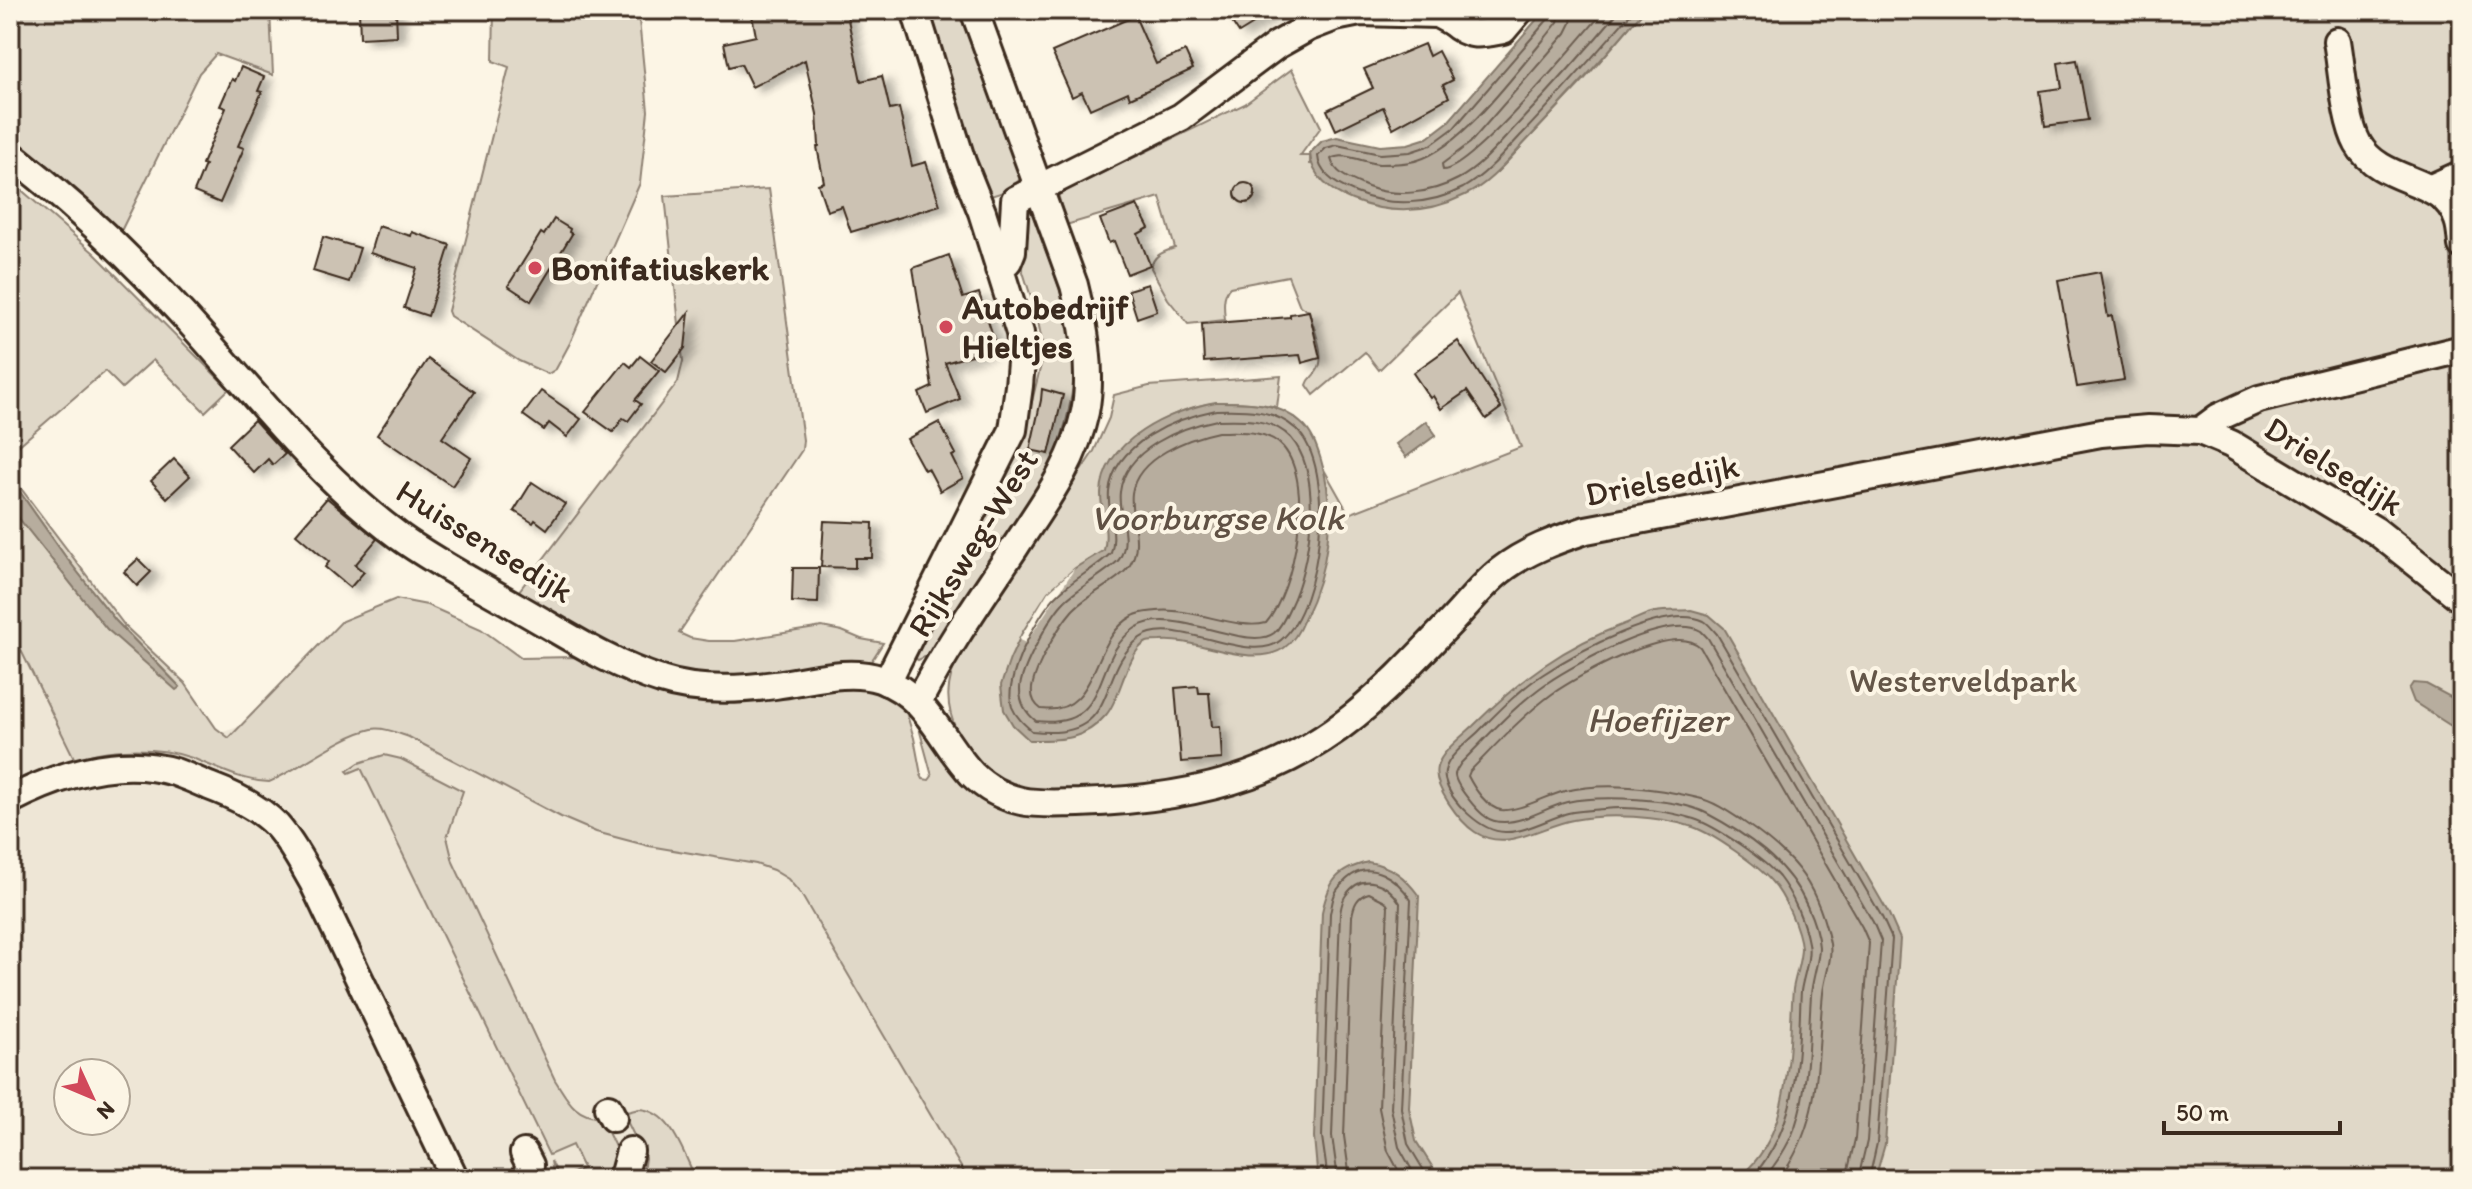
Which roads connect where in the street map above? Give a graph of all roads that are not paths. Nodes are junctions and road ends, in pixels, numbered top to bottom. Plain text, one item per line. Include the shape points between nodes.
1 (915, 10) edge
2 (974, 10) edge
3 (1520, 10) edge
4 (1360, 11) edge
5 (1454, 16) edge
6 (2337, 41) dead end
7 (10, 154) edge
8 (2462, 174) edge
9 (2431, 188) junction
10 (1026, 194) junction
11 (982, 212) junction
12 (2462, 245) edge
13 (999, 269) junction
14 (2462, 349) edge
15 (2200, 431) junction
16 (2462, 599) edge
17 (887, 682) junction
18 (918, 702) junction
19 (940, 728) joint
20 (10, 800) edge
21 (630, 1151) dead end
22 (622, 1178) edge
23 (455, 1179) edge

1 - 11 street, Rijksweg-West
2 - 10 street, Rijksweg-West
3 - 5 street via 1503,30 1477,34 1463,32
4 - 5 street
4 - 10 street via 1309,27 1181,117
6 - 9 street via 2359,145 2373,163
7 - 17 street, Huissensedijk via 125,256 342,487 428,555 615,662 664,682 736,689 852,674
8 - 9 street
9 - 12 street via 2453,209
10 - 11 street
10 - 13 street, Rijksweg-West via 1012,251
10 - 18 street, Rijksweg-West via 1074,285 1083,319 1085,412 1065,471
11 - 13 street, Rijksweg-West
13 - 17 street, Rijksweg-West via 1022,350 1013,430
14 - 15 street via 2259,399
15 - 16 street, Drielsedijk via 2376,531
15 - 19 street, Drielsedijk via 2101,433 1586,530 1556,540 1499,572 1344,726 1250,775 1201,788 1143,799 1020,801 971,773
17 - 18 street, Huissensedijk
18 - 19 street, Huissensedijk
20 - 23 street via 46,782 131,765 173,772 264,814 294,848 313,882
21 - 22 street

